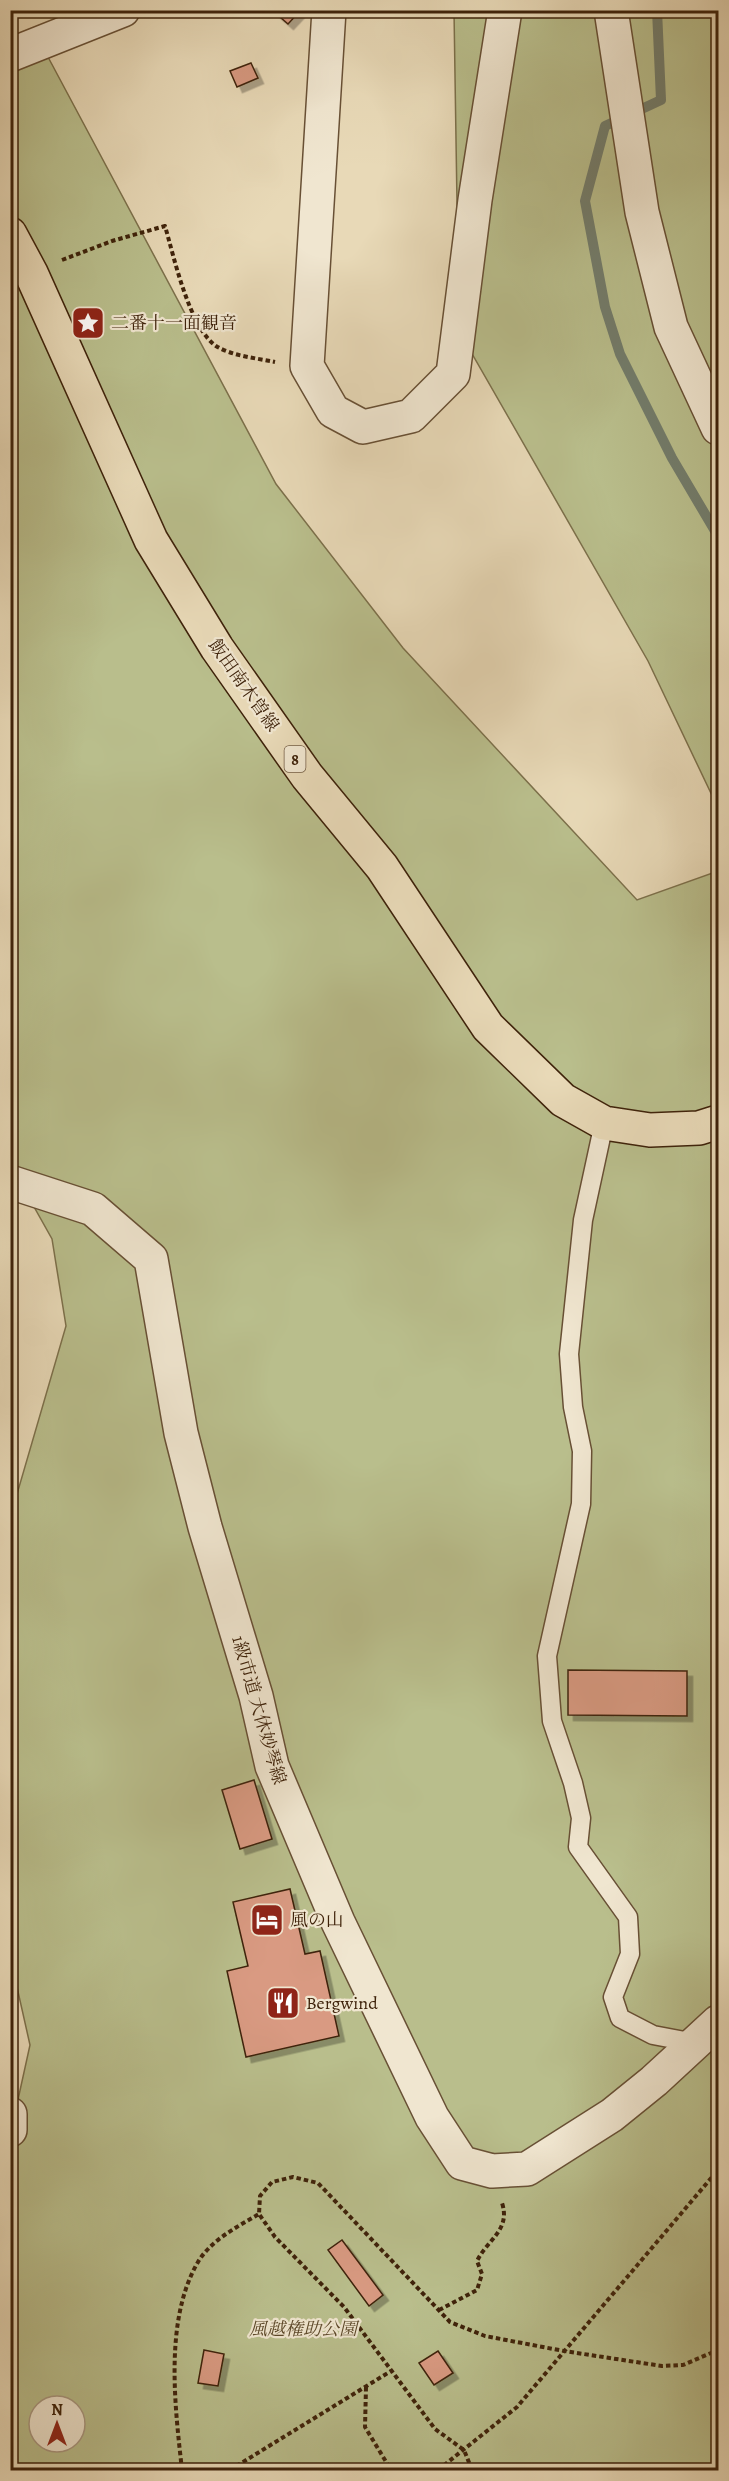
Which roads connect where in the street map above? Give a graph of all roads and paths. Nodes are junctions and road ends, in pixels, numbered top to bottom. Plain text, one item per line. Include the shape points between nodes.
1 (123, 10) edge
2 (329, 10) edge
3 (505, 10) edge
4 (610, 10) edge
5 (10, 56) edge
6 (10, 234) edge
7 (31, 273) junction
8 (307, 366) junction
9 (718, 428) edge
10 (718, 1122) edge
11 (604, 1123) junction
12 (10, 1182) edge
13 (707, 2032) edge
14 (10, 2114) edge
15 (10, 2130) edge
16 (718, 2169) edge
17 (492, 2171) junction
18 (259, 2214) junction
19 (439, 2310) junction
20 (718, 2350) edge
21 (564, 2351) junction
22 (391, 2371) junction
23 (366, 2386) junction
24 (464, 2450) junction
25 (182, 2470) edge
26 (230, 2470) edge
27 (391, 2470) edge
28 (438, 2470) edge
29 (472, 2470) edge

1 - 5 street
2 - 8 street
3 - 8 street via 453,374 411,416 363,427 333,411
4 - 9 street via 642,212 671,327
6 - 7 main road, 飯田南木曽線 / 8
7 - 8 path via 112,241 165,226 200,326 216,345 240,355
7 - 11 main road, 飯田南木曽線 / 8 via 151,540 217,648 307,776 382,867 488,1027 564,1100
10 - 11 main road, 飯田南木曽線 / 8 via 699,1128 650,1130
11 - 13 lane via 583,1220 569,1354 573,1407 582,1451 581,1503 547,1656 552,1721 581,1818 578,1847 628,1917 630,1954 613,1996 620,2018 654,2035
12 - 17 street, 1級市道 大休妙琴線 via 93,1209 151,1259 181,1433 204,1527 256,1696 272,1766 338,1922 432,2117 462,2163
13 - 17 street, 1級市道 大休妙琴線 via 612,2115 527,2169
14 - 15 street
16 - 21 path
17 - 19 path via 506,2213 499,2234 483,2248 477,2261 482,2274 477,2290
18 - 19 path via 260,2196 273,2182 293,2177 318,2183
18 - 22 path via 275,2237 344,2307
18 - 25 path via 223,2235 198,2261 184,2297 174,2360
19 - 21 path via 450,2322 486,2336
20 - 21 path via 683,2365 662,2366
21 - 24 path via 517,2407
22 - 23 path
22 - 24 path via 435,2429
23 - 26 path
23 - 27 path via 365,2427
24 - 28 path
24 - 29 path

